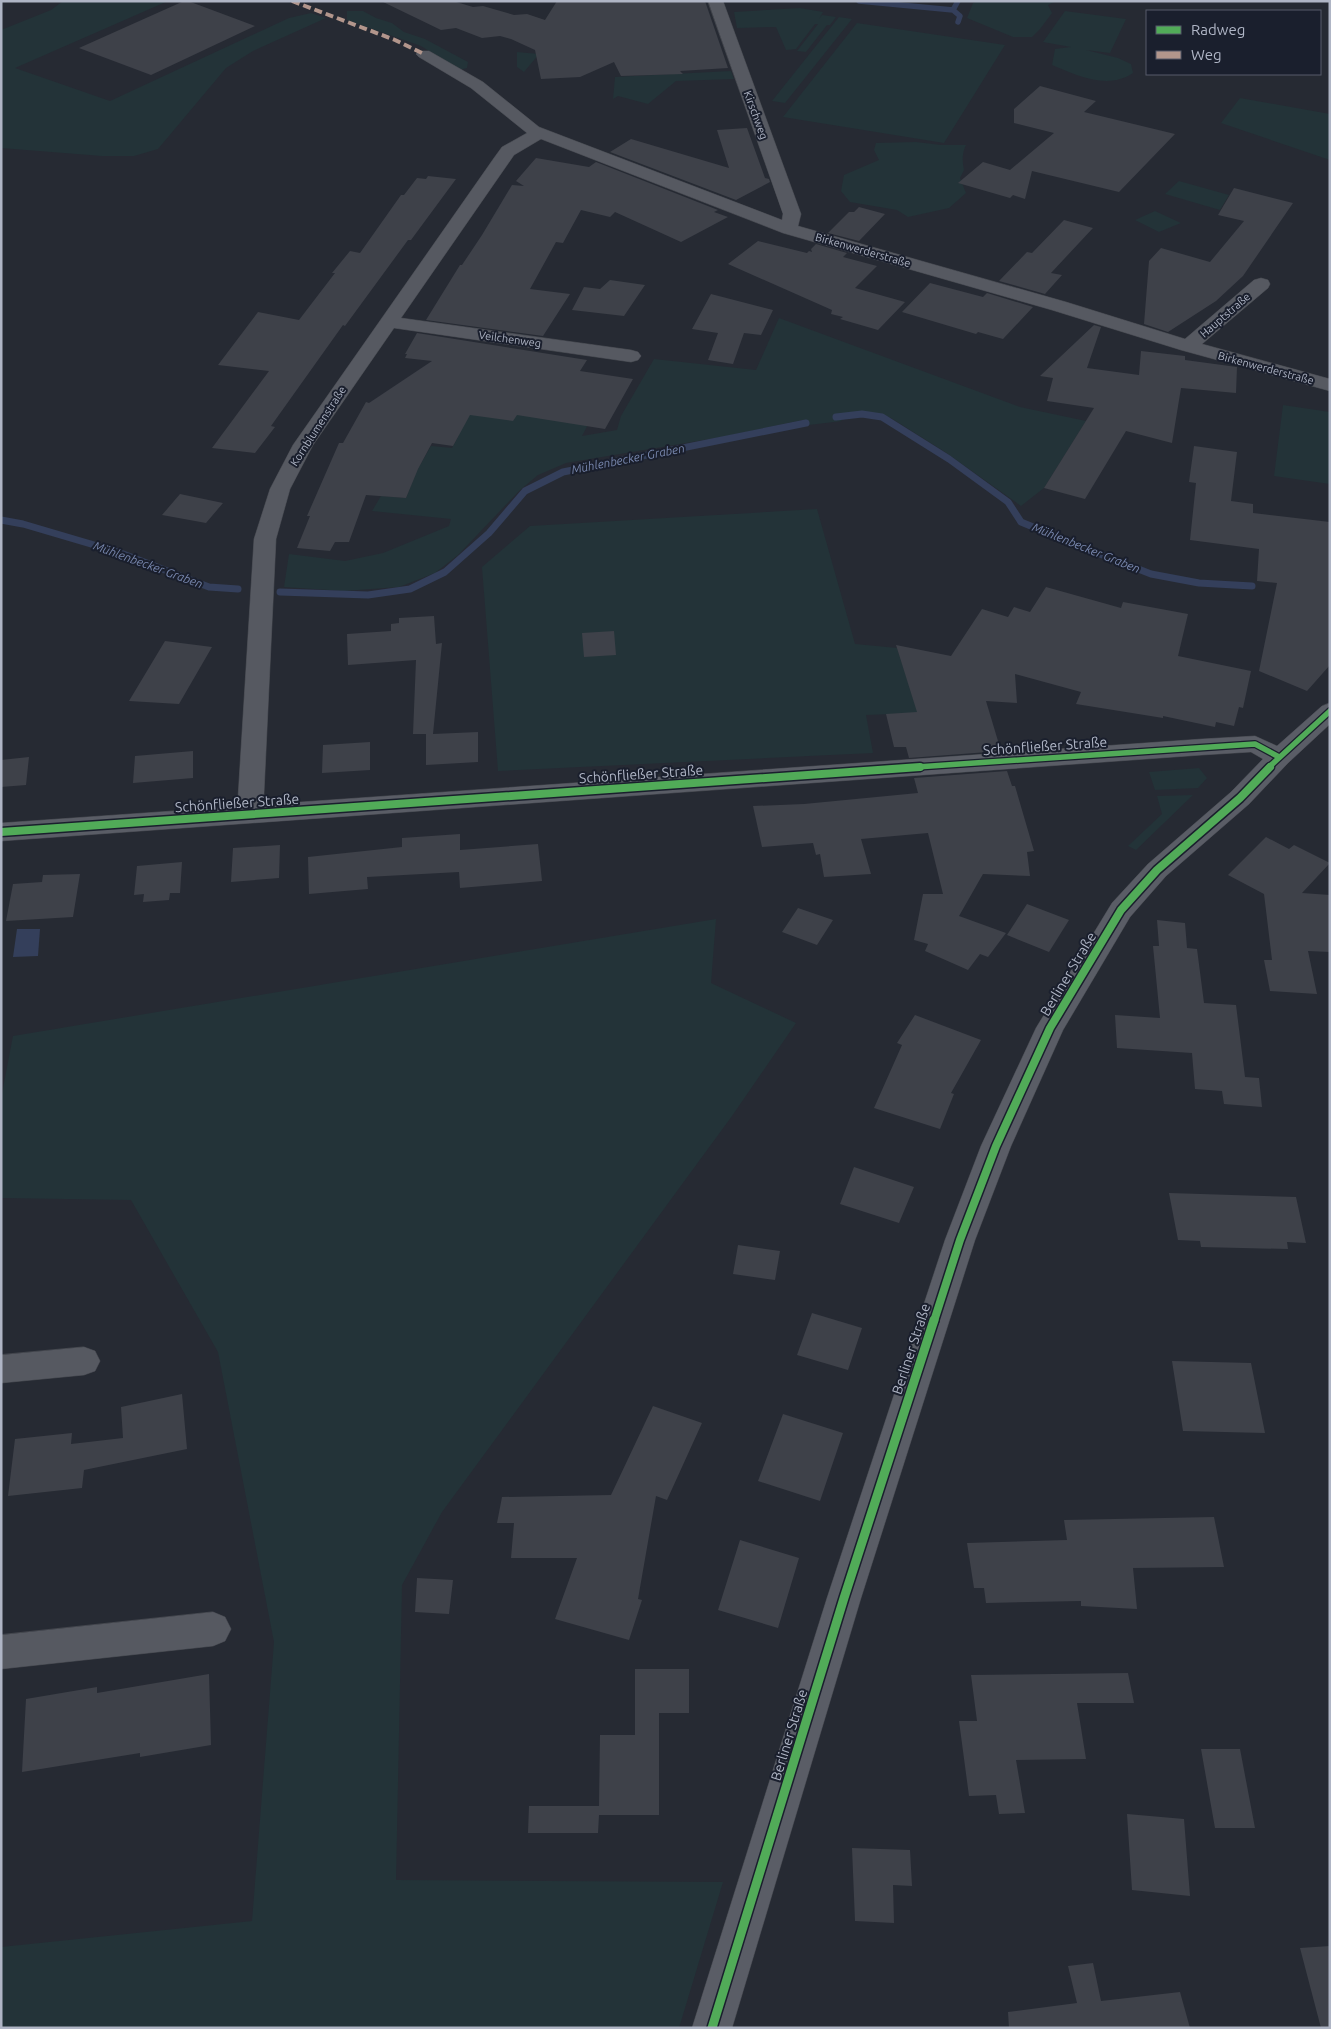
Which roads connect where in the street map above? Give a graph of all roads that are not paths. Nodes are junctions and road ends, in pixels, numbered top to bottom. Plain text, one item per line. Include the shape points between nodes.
1 (715, 1) edge
2 (424, 54) dead end
3 (540, 133) junction
4 (789, 229) junction
5 (1261, 284) dead end
6 (389, 322) junction
7 (1188, 346) junction
8 (631, 356) dead end
9 (1330, 385) edge
10 (1330, 711) edge
11 (1279, 757) junction
12 (250, 814) junction
13 (1, 832) edge
14 (84, 1361) dead end
15 (1, 1369) edge
16 (212, 1629) dead end
17 (1, 1652) edge
18 (712, 2028) edge

1 - 4 street, Kirschweg via 792,214
2 - 3 street, Birkenwerderstraße via 476,84
3 - 4 street, Birkenwerderstraße
3 - 6 street, Kornblumenstraße via 508,151
4 - 7 street, Birkenwerderstraße
5 - 7 street, Hauptstraße
6 - 8 street, Veilchenweg
6 - 12 street, Kornblumenstraße via 303,445 271,513 265,539
7 - 9 street, Birkenwerderstraße
10 - 11 main road
11 - 12 main road, Schönfließer Straße via 1255,744
11 - 18 main road, Berliner Straße via 1240,798 1157,870 1121,910 1050,1028 996,1146 960,1240 844,1598
12 - 13 main road, Schönfließer Straße
14 - 15 street
16 - 17 street

